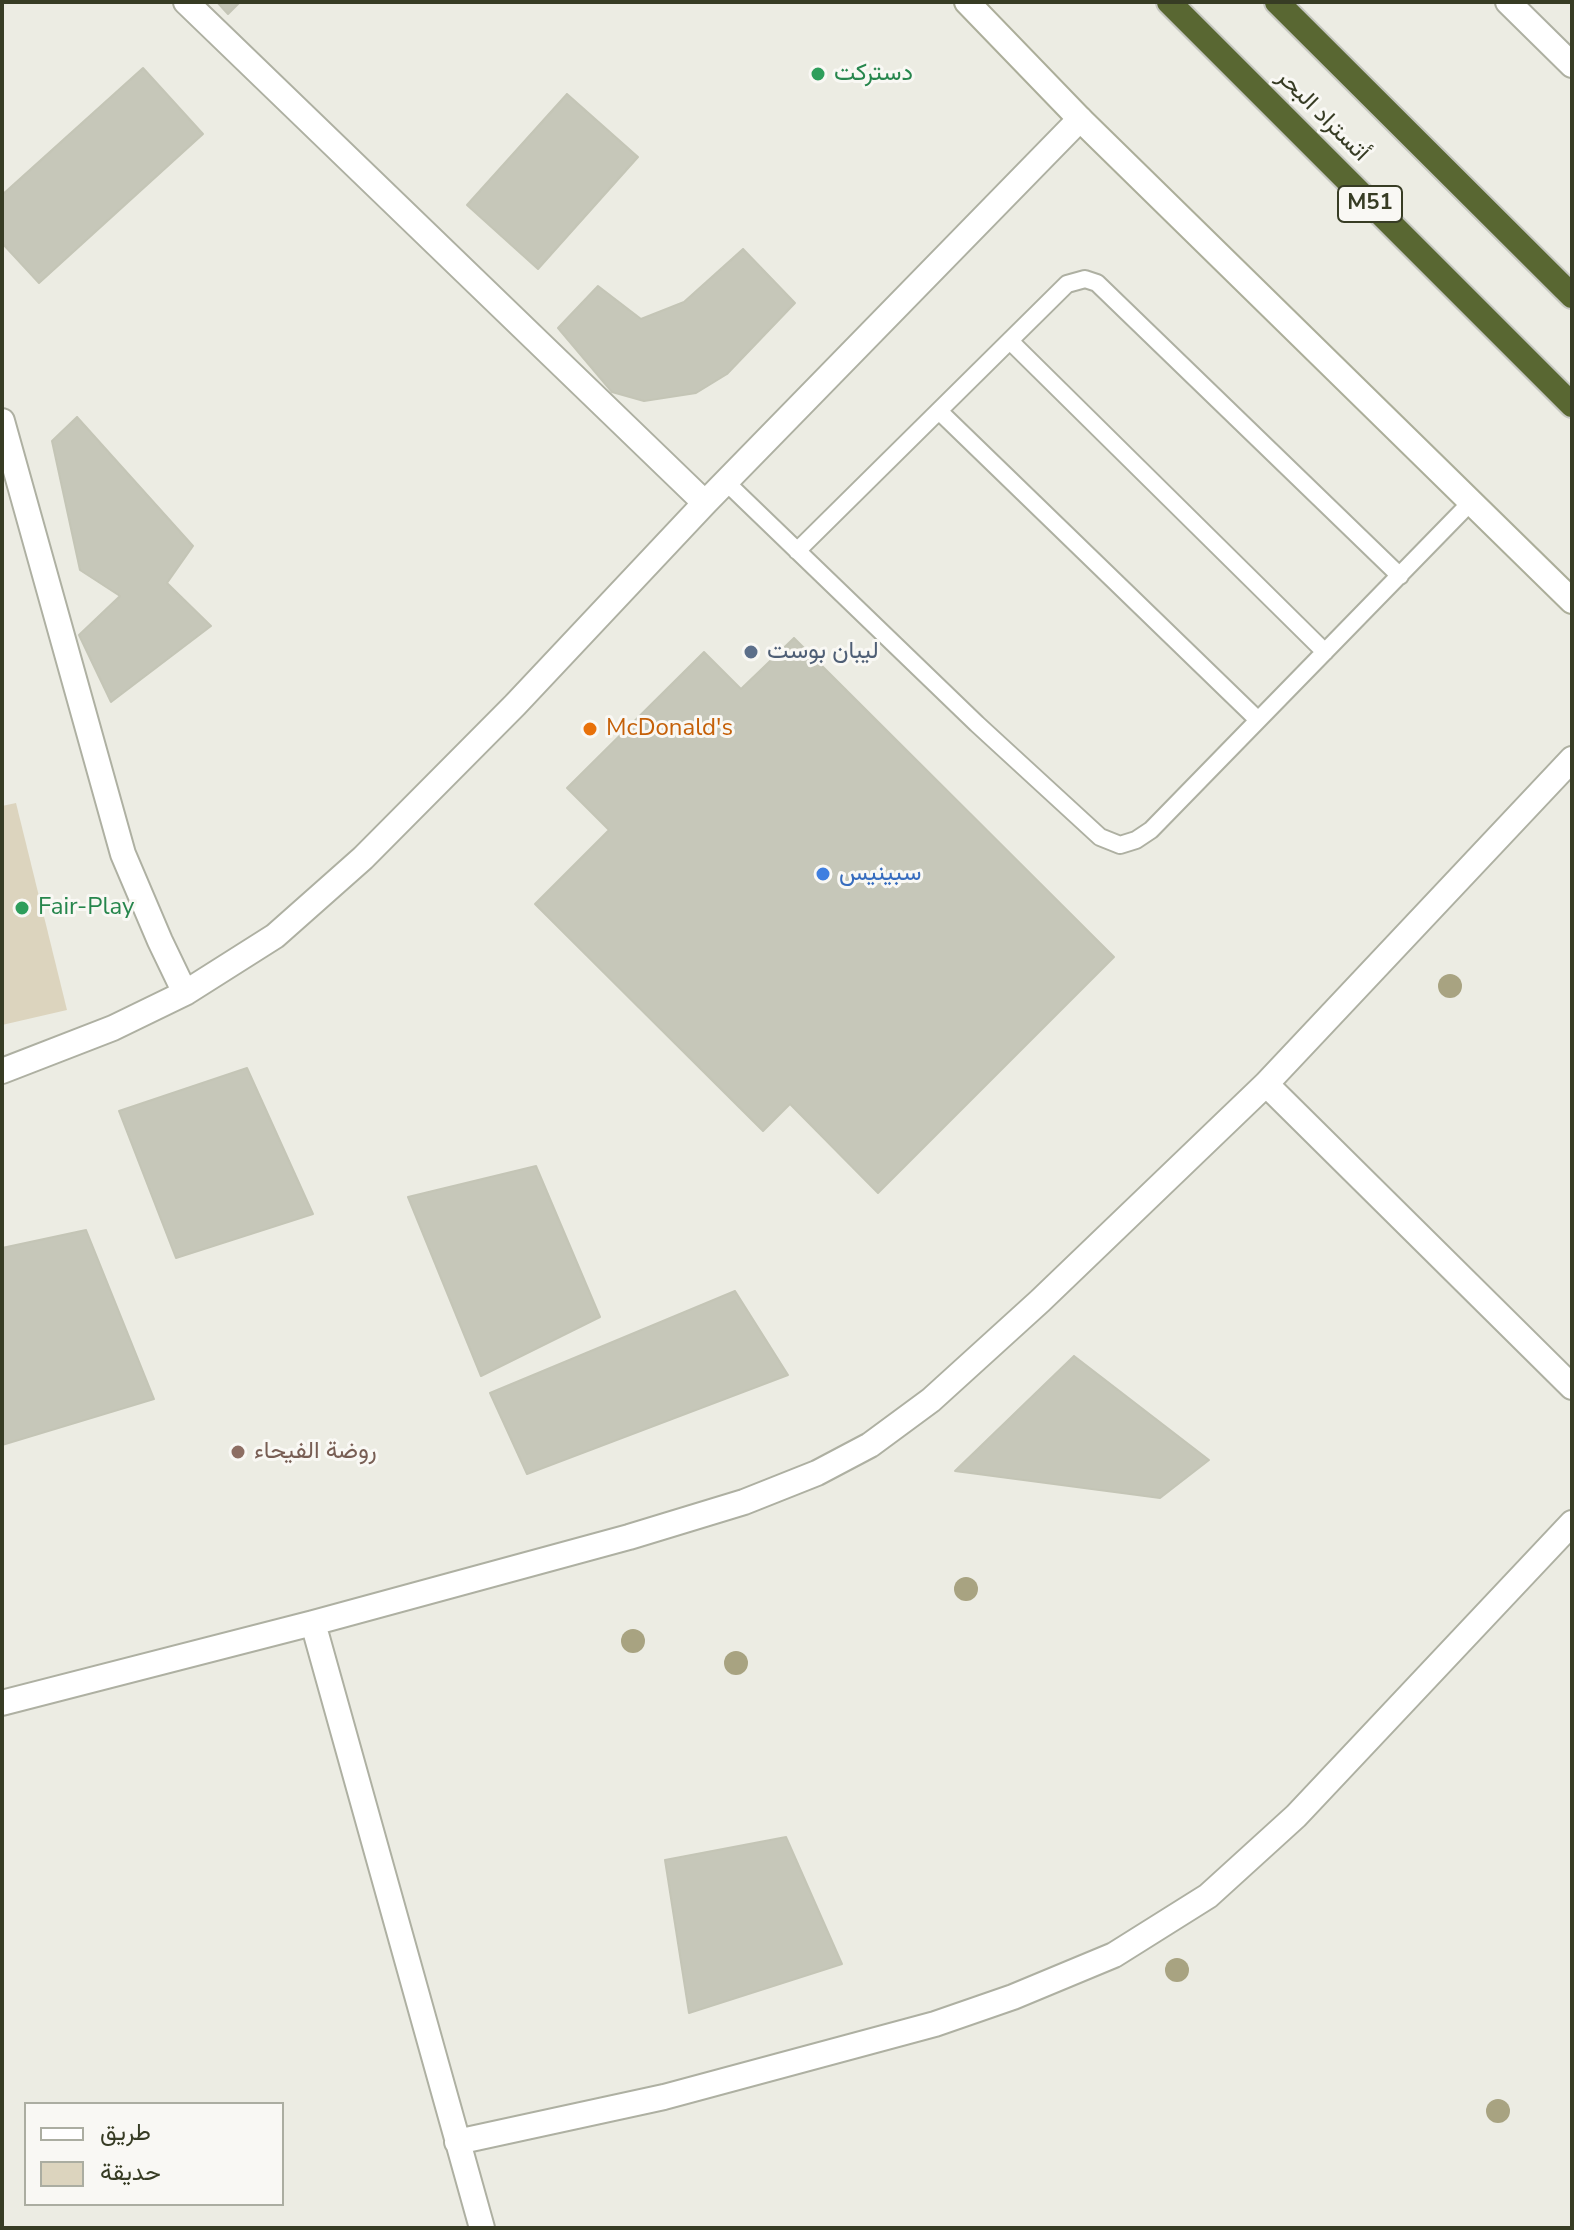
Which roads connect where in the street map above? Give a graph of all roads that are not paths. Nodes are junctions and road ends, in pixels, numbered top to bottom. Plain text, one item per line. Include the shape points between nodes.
1 (186, 2) edge
2 (967, 2) edge
3 (1169, 2) edge
4 (1277, 2) edge
5 (1508, 2) edge
6 (1572, 65) edge
7 (1080, 119) junction
8 (1572, 296) edge
9 (1010, 341) junction
10 (1572, 405) edge
11 (939, 411) junction
12 (2, 421) edge
13 (726, 482) junction
14 (1471, 502) junction
15 (705, 503) junction
16 (797, 551) junction
17 (1400, 576) junction
18 (1572, 601) edge
19 (1325, 652) junction
20 (1258, 720) junction
21 (1572, 759) edge
22 (185, 993) junction
23 (2, 1071) edge
24 (1266, 1084) junction
25 (1572, 1387) edge
26 (1572, 1523) edge
27 (313, 1623) junction
28 (2, 1703) edge
29 (457, 2142) junction
30 (482, 2228) edge

1 - 15 street
2 - 7 street
3 - 10 highway, أتستراد البحر / M51
4 - 8 highway, أتستراد البحر
5 - 6 street
7 - 13 street
7 - 14 street
9 - 11 lane
9 - 17 lane via 1067,284 1085,279 1097,283
9 - 19 lane
11 - 16 lane
11 - 20 lane
12 - 22 street via 123,854
13 - 15 street
13 - 16 lane
14 - 17 lane
14 - 18 street
15 - 22 street via 363,858 275,936
16 - 20 lane via 1100,837 1120,845 1151,830
17 - 19 lane
19 - 20 lane
21 - 24 street
22 - 23 street
24 - 25 street
24 - 27 street via 1040,1301 931,1400 870,1445 744,1502
26 - 29 street via 1296,1816 1208,1896 1114,1955 935,2024 664,2097
27 - 28 street
27 - 29 street
29 - 30 street

